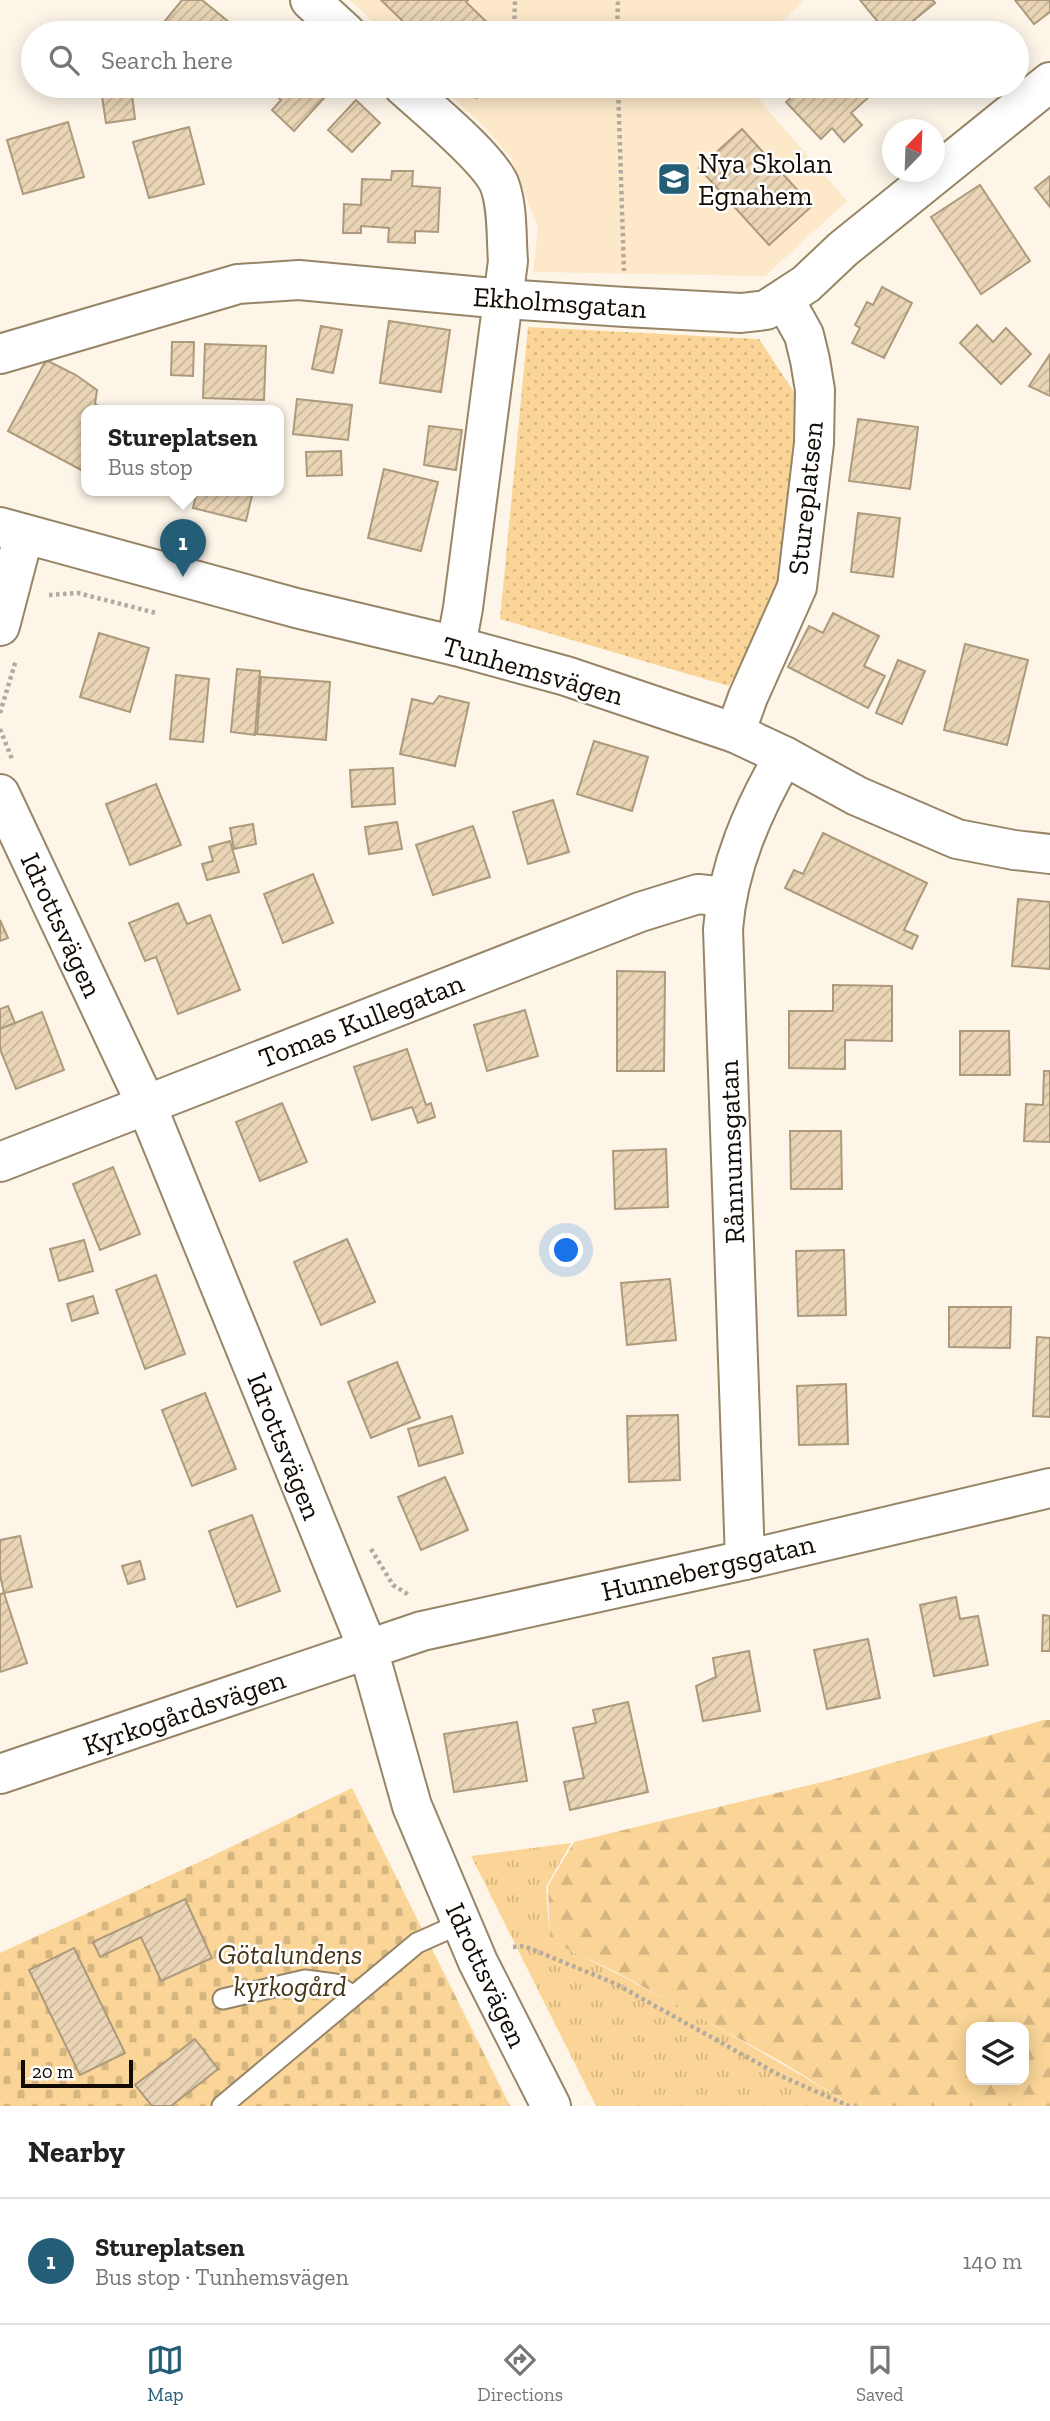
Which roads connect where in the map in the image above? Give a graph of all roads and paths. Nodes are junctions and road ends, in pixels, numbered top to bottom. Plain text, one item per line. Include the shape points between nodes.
1 (310, 0) edge
2 (514, 0) edge
3 (618, 0) edge
4 (333, 21) edge
5 (514, 21) edge
6 (617, 21) edge
7 (1050, 82) edge
8 (416, 98) edge
9 (618, 98) edge
10 (504, 299) junction
11 (784, 299) junction
12 (625, 307) junction
13 (0, 354) edge
14 (12, 531) edge
15 (41, 596) dead end
16 (163, 614) dead end
17 (0, 626) edge
18 (456, 646) junction
19 (734, 733) junction
20 (784, 756) junction
21 (0, 794) edge
22 (1050, 854) edge
23 (726, 897) junction
24 (146, 1104) junction
25 (0, 1162) edge
26 (1050, 1488) edge
27 (745, 1560) junction
28 (368, 1649) junction
29 (0, 1774) edge
30 (462, 1923) junction
31 (478, 1962) junction
32 (354, 1996) junction
33 (223, 1999) dead end
34 (222, 2106) edge
35 (551, 2106) edge
36 (849, 2106) edge

1 - 4 street
2 - 5 path
3 - 6 path
7 - 11 street, Ekholmsgatan
8 - 10 street via 484,162 500,185 508,261
9 - 12 path
10 - 12 street, Ekholmsgatan
10 - 13 street, Ekholmsgatan via 299,280 238,284
10 - 18 street
11 - 12 street, Ekholmsgatan via 766,310 741,313
11 - 19 street, Stureplatsen via 804,335 810,360 815,390 814,443 797,587
14 - 17 street
14 - 18 street, Tunhemsvägen
15 - 16 path via 78,593
18 - 19 street, Tunhemsvägen via 566,676
19 - 20 street, Tunhemsvägen
20 - 22 street, Tunhemsvägen via 857,796 957,839
20 - 23 street, Rånnumsgatan via 761,797
21 - 24 street, Idrottsvägen
23 - 24 street, Tomas Kullegatan via 698,894 640,912
23 - 27 street, Rånnumsgatan via 723,942
24 - 25 street, Tomas Kullegatan
24 - 28 street, Idrottsvägen
26 - 27 street, Hunnebergsgatan
27 - 28 street, Hunnebergsgatan via 422,1631
28 - 29 street, Kyrkogårdsvägen
28 - 30 street, Idrottsvägen via 412,1806
30 - 31 street, Idrottsvägen
30 - 32 lane via 417,1943
31 - 35 street, Idrottsvägen
31 - 36 path via 498,1949 524,1946 614,1983 781,2076
32 - 33 lane via 335,1984 305,1980
32 - 34 lane

